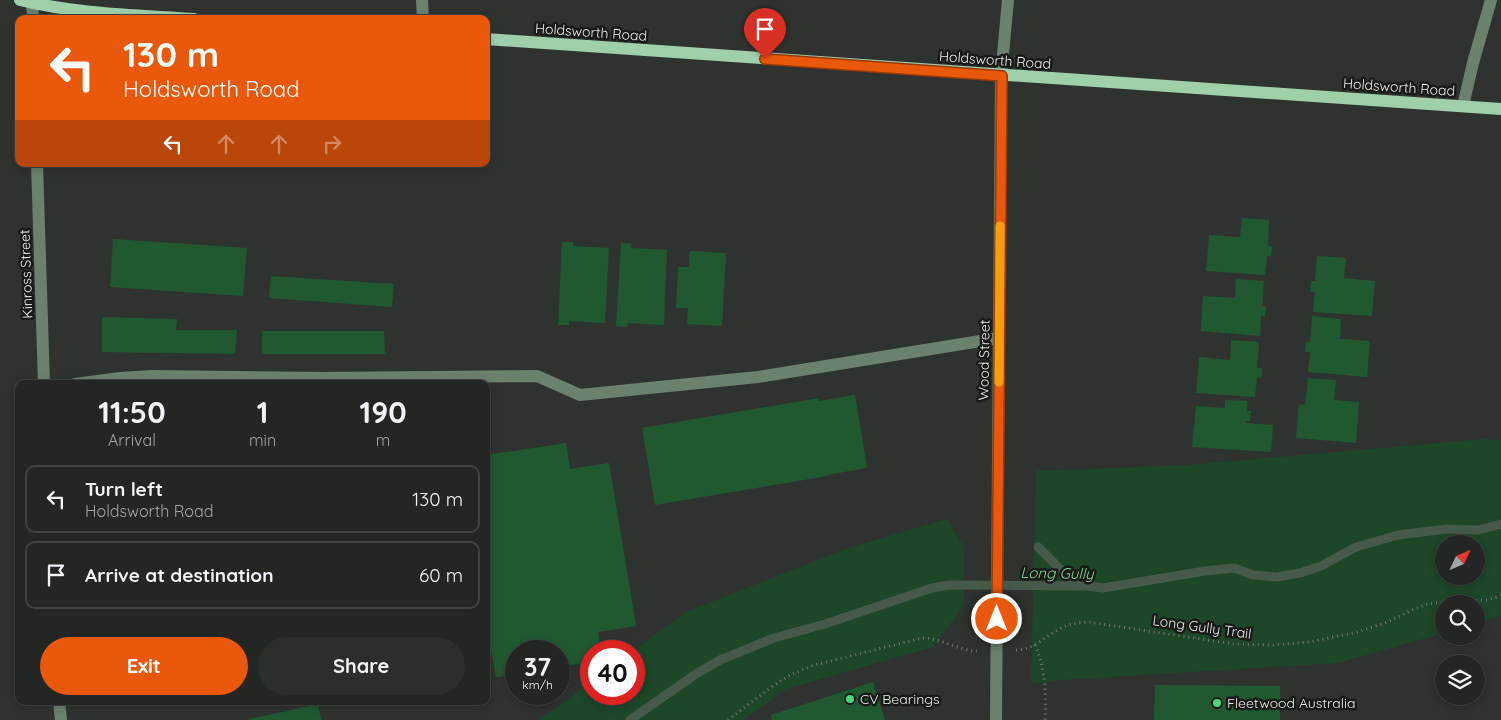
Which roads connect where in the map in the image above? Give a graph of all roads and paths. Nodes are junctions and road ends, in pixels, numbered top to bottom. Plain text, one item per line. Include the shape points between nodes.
1 (422, 0) edge
2 (1008, 0) edge
3 (1491, 0) edge
4 (28, 1) edge
5 (32, 15) edge
6 (138, 15) edge
7 (423, 15) edge
8 (490, 39) edge
9 (1002, 76) junction
10 (1463, 106) junction
11 (1501, 109) edge
12 (37, 167) edge
13 (999, 338) junction
14 (44, 380) edge
15 (105, 380) edge
16 (1501, 596) edge
17 (1035, 645) junction
18 (1021, 650) dead end
19 (972, 651) dead end
20 (59, 705) edge
21 (61, 720) edge
22 (728, 720) edge
23 (996, 720) edge
24 (1045, 720) edge

1 - 7 street
2 - 9 street, Wood Street
3 - 10 street
4 - 5 street
4 - 6 main road
8 - 9 main road, Holdsworth Road
9 - 10 main road, Holdsworth Road
9 - 13 street, Wood Street
10 - 11 main road, Holdsworth Road
12 - 14 street, Kinross Street
13 - 15 street via 758,376 580,395 537,376 152,376
13 - 23 street, Wood Street
16 - 17 path, Long Gully Trail via 1487,600 1431,603 1373,628 1310,642 1245,646 1088,622 1058,629
17 - 18 path, Long Gully Trail
17 - 24 path via 1044,676
19 - 22 path via 940,640 922,638 811,666 770,688
20 - 21 street

